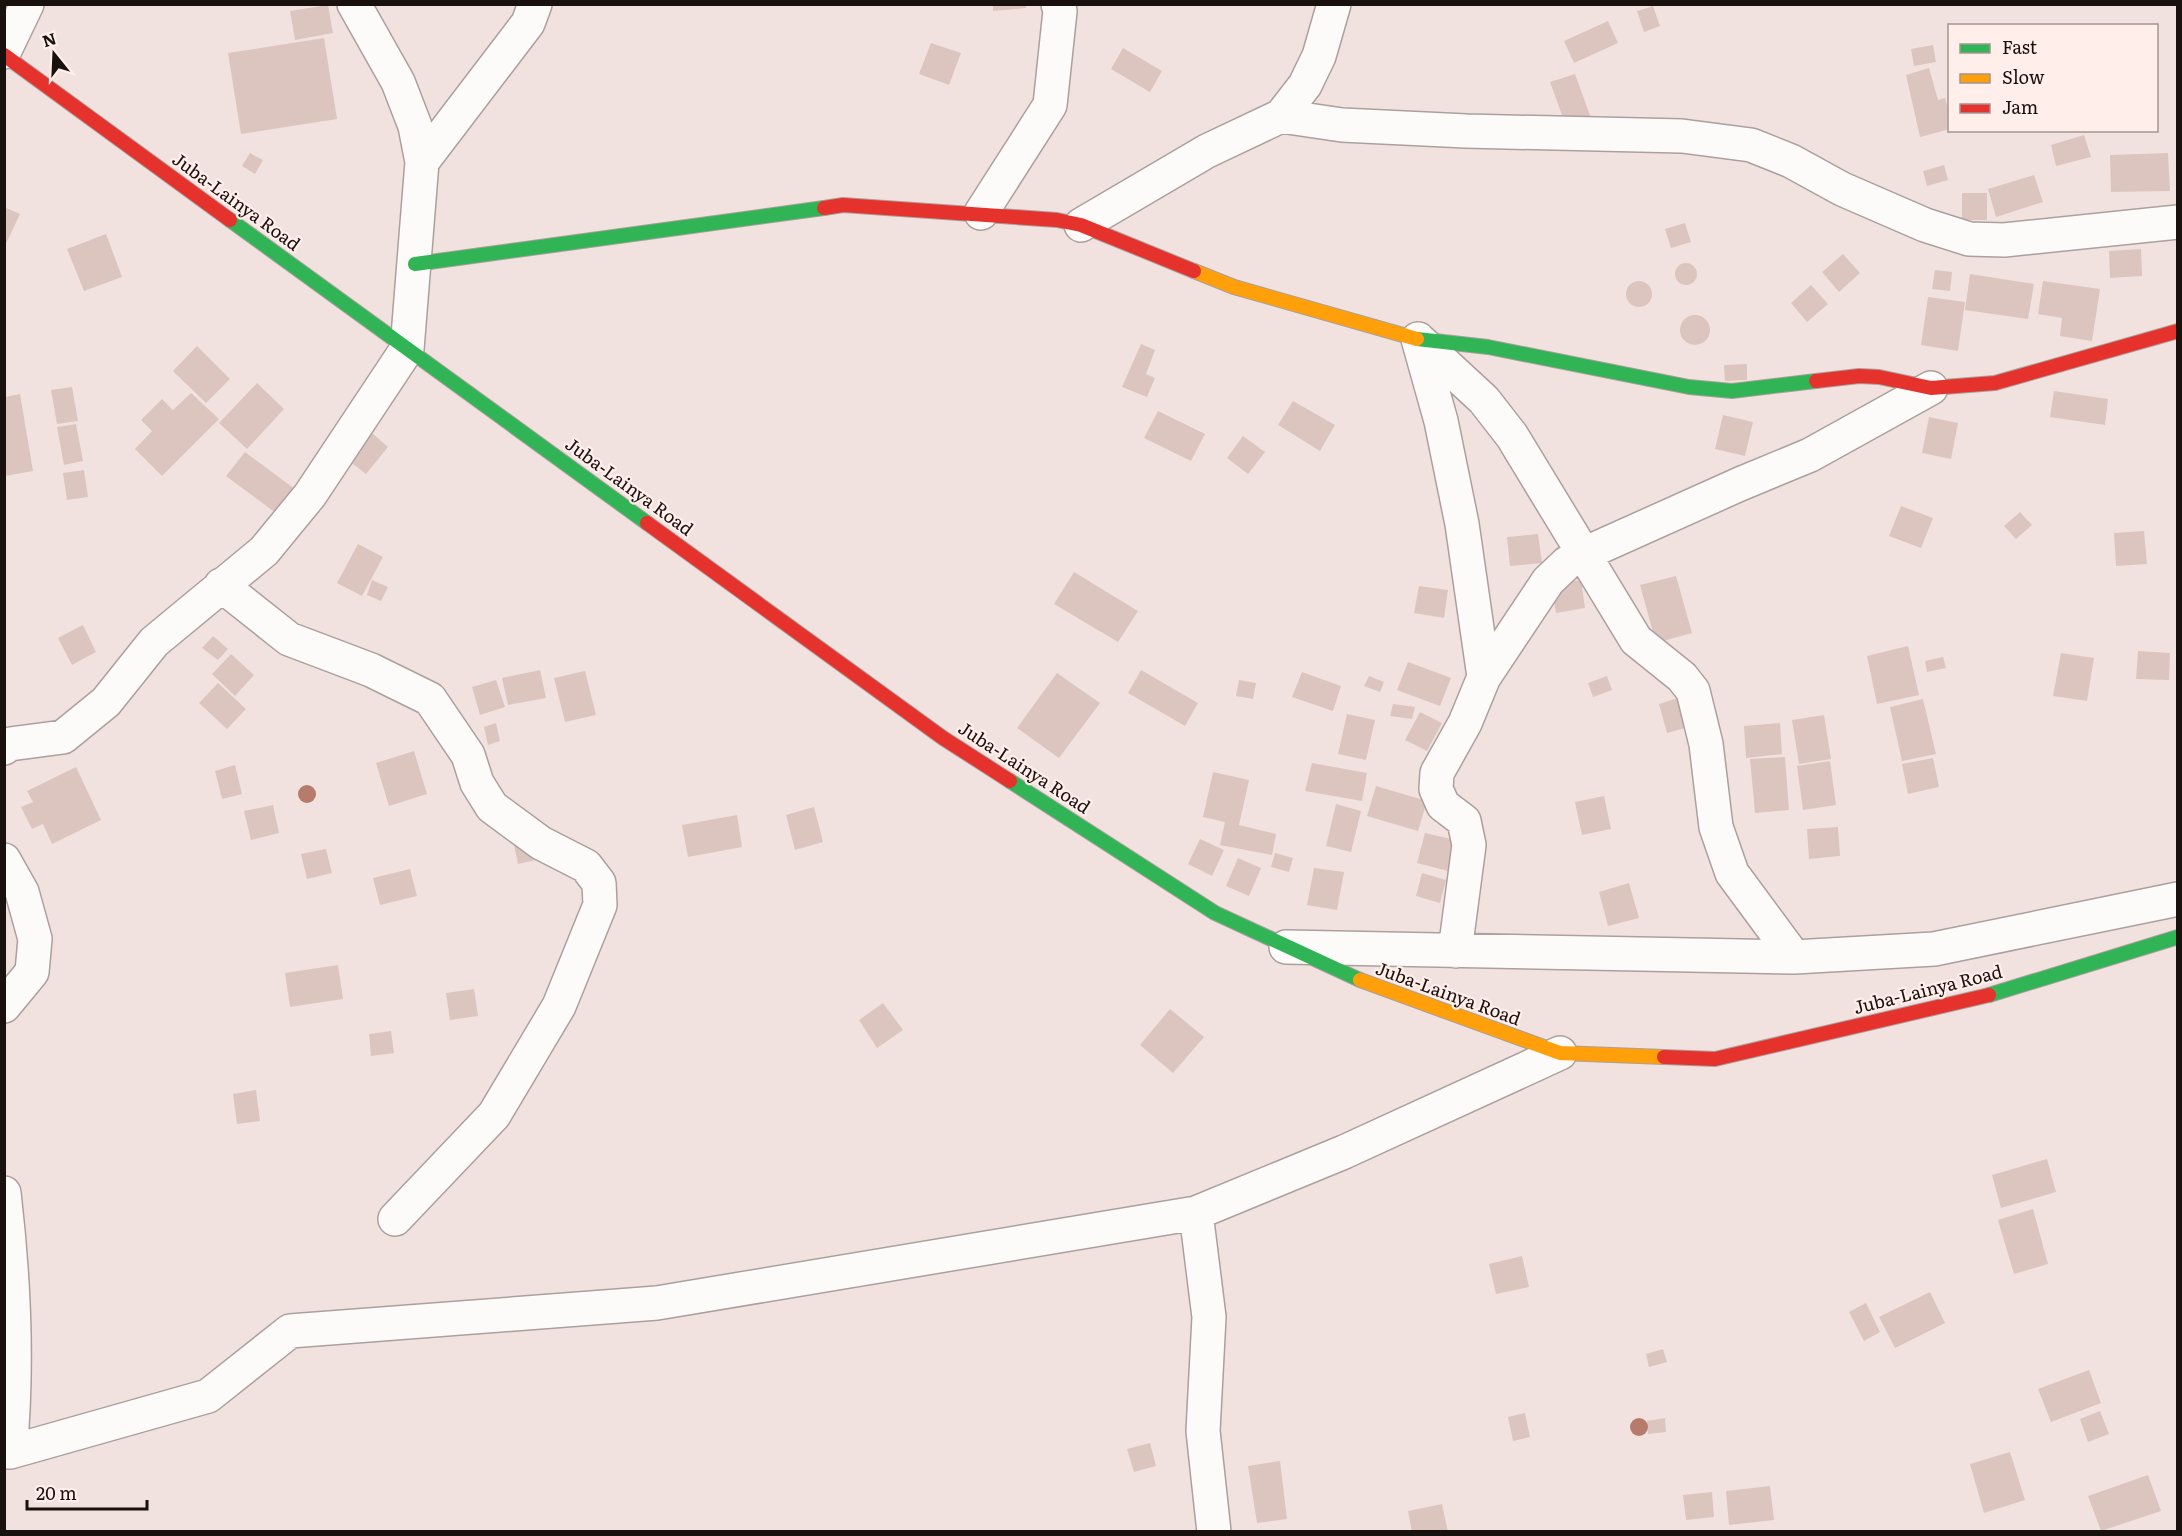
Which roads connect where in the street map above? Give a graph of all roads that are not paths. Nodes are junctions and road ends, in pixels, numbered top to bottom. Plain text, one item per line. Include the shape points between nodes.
1 (27, 4) edge
2 (354, 4) edge
3 (535, 4) edge
4 (1058, 4) edge
5 (1334, 4) edge
6 (4, 53) edge
7 (1281, 116) junction
8 (422, 162) junction
9 (981, 213) junction
10 (2178, 222) edge
11 (1081, 225) junction
12 (415, 264) junction
13 (2178, 331) edge
14 (1418, 339) junction
15 (407, 349) junction
16 (1931, 388) junction
17 (1584, 554) junction
18 (221, 585) junction
19 (1484, 677) junction
20 (6, 743) edge
21 (4, 860) edge
22 (2178, 899) edge
23 (2178, 937) edge
24 (1286, 947) junction
25 (1455, 951) junction
26 (1794, 957) junction
27 (4, 1006) edge
28 (1560, 1053) junction
29 (4, 1193) edge
30 (1196, 1213) junction
31 (395, 1219) dead end
32 (8, 1452) edge
33 (1214, 1532) edge

1 - 6 street
2 - 8 street via 398,82 415,126
3 - 8 street via 528,23
4 - 9 street via 1050,105
5 - 7 street via 1319,56 1305,85
6 - 15 main road, Juba-Lainya Road
7 - 10 street via 1342,125 1682,136 1751,145 1925,225 1969,239 2004,240
7 - 11 street via 1207,151
8 - 12 street
9 - 11 main road
9 - 12 main road via 843,205
11 - 14 main road via 1234,287
12 - 15 street
13 - 16 main road via 1995,383
14 - 16 main road via 1488,347 1721,390 1859,376
14 - 17 street via 1484,400 1512,436
14 - 19 street via 1442,421 1462,524
15 - 18 street via 310,495 264,551
15 - 24 main road, Juba-Lainya Road via 943,738 1215,913
16 - 17 street via 1810,455
17 - 19 street via 1548,581
17 - 26 street via 1636,640 1682,677 1693,691 1706,744 1716,827 1732,873
18 - 20 street via 154,642 106,702 63,737
18 - 31 street via 289,639 371,670 430,699 468,754 477,783 492,807 541,843 586,866 599,883 600,905 559,1006 494,1115
19 - 25 street via 1465,723 1437,773 1436,789 1443,805 1464,822 1468,835
21 - 27 street via 22,892 35,939 32,972
22 - 26 street via 1934,949
23 - 28 main road, Juba-Lainya Road via 1992,993 1715,1059
24 - 25 street
24 - 28 main road, Juba-Lainya Road via 1345,975
25 - 26 street
28 - 30 street via 1344,1152
29 - 32 street via 14,1347 14,1418
30 - 32 street via 657,1303 290,1331 208,1396
30 - 33 street via 1209,1317 1203,1431

